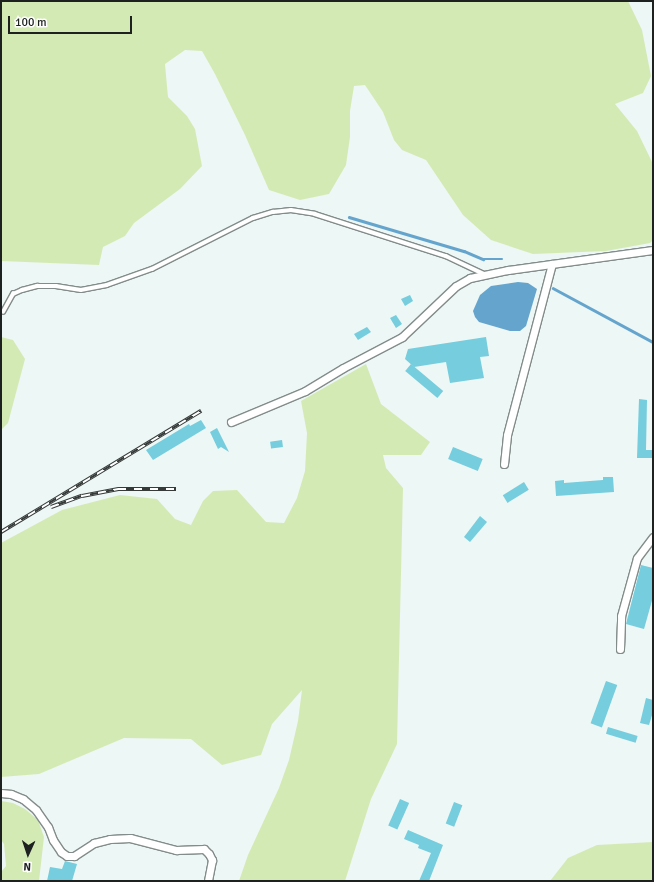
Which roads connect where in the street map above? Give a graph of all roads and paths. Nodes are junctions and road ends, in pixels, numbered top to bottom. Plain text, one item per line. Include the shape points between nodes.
1 (653, 250) edge
2 (552, 264) junction
3 (485, 274) junction
4 (3, 312) dead end
5 (232, 422) dead end
6 (504, 464) dead end
7 (653, 537) edge
8 (620, 649) dead end
9 (1, 793) edge
10 (208, 881) edge

1 - 2 street
2 - 3 street
2 - 6 street via 507,435
3 - 4 lane via 446,256 315,214 291,210 253,218 152,269 107,285 81,290 56,286 37,286 22,290 13,294
3 - 5 street via 470,278 456,286 402,336 305,391
7 - 8 street via 637,558 622,616
9 - 10 street via 23,799 36,810 61,852 67,856 74,856 94,842 110,839 130,838 176,850 204,849 212,860

